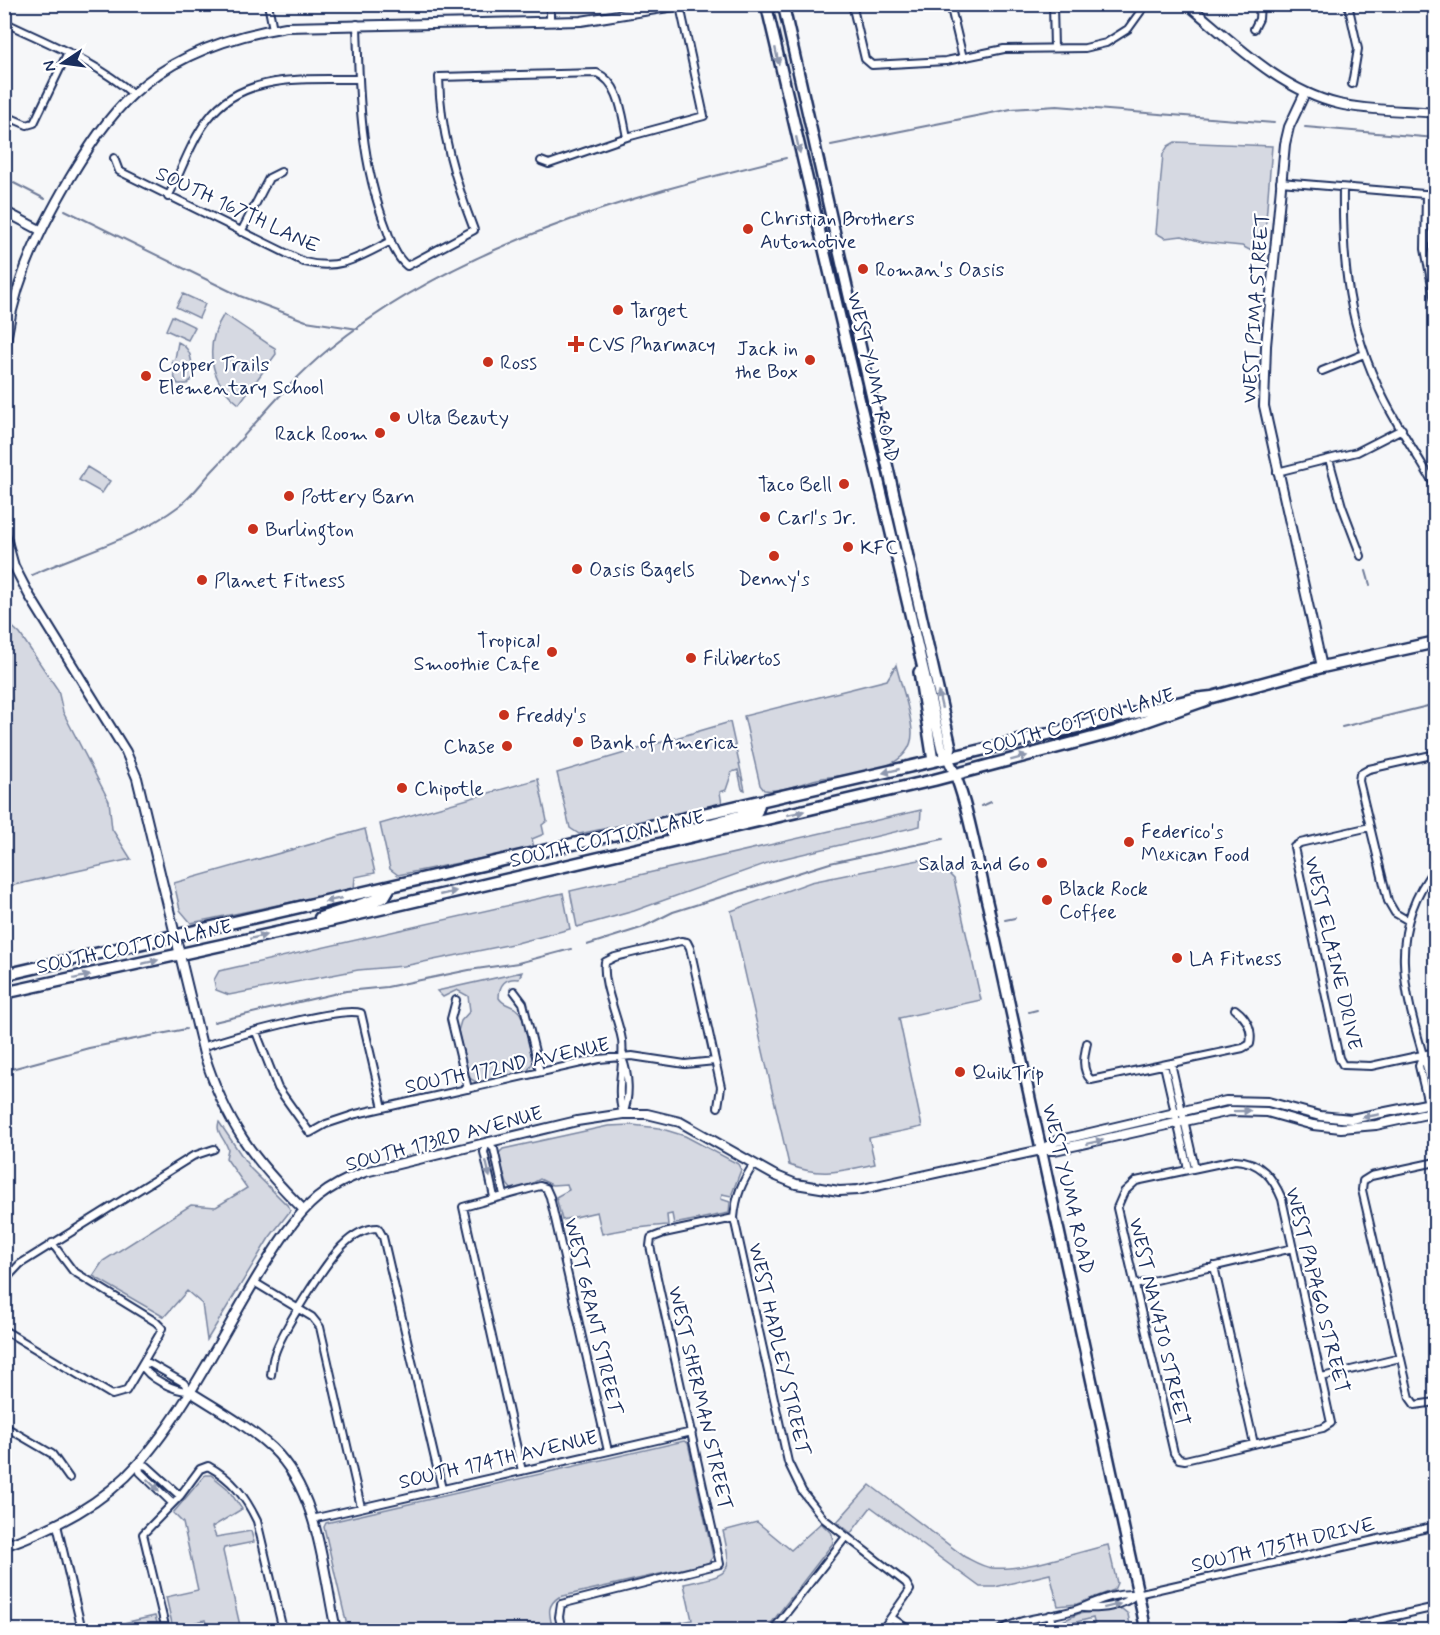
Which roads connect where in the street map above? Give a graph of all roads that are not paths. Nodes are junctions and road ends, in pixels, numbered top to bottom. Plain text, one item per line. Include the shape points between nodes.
1 (268, 4) edge
2 (550, 4) edge
3 (766, 4) edge
4 (783, 4) edge
5 (852, 4) edge
6 (950, 4) edge
7 (1053, 4) edge
8 (1146, 4) edge
9 (1187, 4) edge
10 (1260, 4) edge
11 (1348, 4) edge
12 (683, 5) edge
13 (550, 21) junction
14 (4, 22) edge
15 (357, 24) junction
16 (1254, 28) dead end
17 (273, 29) junction
18 (1054, 48) junction
19 (68, 52) junction
20 (963, 58) junction
21 (359, 79) junction
22 (1352, 84) dead end
23 (1305, 93) junction
24 (133, 94) junction
25 (1436, 113) edge
26 (4, 115) edge
27 (627, 137) junction
28 (114, 158) dead end
29 (541, 161) dead end
30 (281, 172) dead end
31 (810, 182) junction
32 (1280, 182) junction
33 (1343, 188) junction
34 (1426, 194) junction
35 (1436, 195) edge
36 (168, 197) junction
37 (4, 211) edge
38 (40, 230) junction
39 (241, 231) junction
40 (391, 242) junction
41 (837, 251) junction
42 (1436, 306) edge
43 (1364, 354) junction
44 (4, 360) edge
45 (1322, 371) dead end
46 (1402, 429) junction
47 (1329, 459) junction
48 (1436, 468) edge
49 (1277, 472) junction
50 (1428, 473) junction
51 (1436, 488) edge
52 (885, 506) junction
53 (4, 530) edge
54 (1361, 556) dead end
55 (922, 622) junction
56 (1436, 642) edge
57 (1322, 667) junction
58 (923, 669) junction
59 (1212, 697) junction
60 (1144, 711) junction
61 (1089, 740) junction
62 (1436, 754) edge
63 (948, 757) junction
64 (933, 760) junction
65 (954, 775) junction
66 (760, 801) junction
67 (1370, 827) junction
68 (563, 847) junction
69 (649, 847) junction
70 (567, 865) junction
71 (1436, 867) edge
72 (390, 887) junction
73 (1407, 920) junction
74 (303, 927) junction
75 (176, 936) junction
76 (180, 955) junction
77 (4, 975) edge
78 (514, 991) dead end
79 (4, 993) edge
80 (456, 1000) dead end
81 (1235, 1009) dead end
82 (256, 1032) junction
83 (1087, 1043) dead end
84 (202, 1047) junction
85 (1436, 1052) edge
86 (1422, 1055) junction
87 (622, 1057) junction
88 (715, 1061) junction
89 (1171, 1064) junction
90 (1164, 1065) junction
91 (540, 1072) junction
92 (468, 1089) junction
93 (1433, 1103) edge
94 (718, 1107) dead end
95 (383, 1108) junction
96 (1178, 1112) junction
97 (1433, 1112) edge
98 (623, 1114) junction
99 (1181, 1122) junction
100 (1436, 1137) edge
101 (487, 1142) junction
102 (214, 1149) dead end
103 (1041, 1150) junction
104 (1436, 1162) edge
105 (754, 1164) junction
106 (1191, 1169) junction
107 (504, 1195) junction
108 (494, 1197) junction
109 (304, 1210) junction
110 (734, 1218) junction
111 (52, 1243) junction
112 (1293, 1248) junction
113 (1214, 1266) junction
114 (4, 1281) edge
115 (254, 1282) junction
116 (1135, 1285) junction
117 (299, 1309) junction
118 (4, 1330) edge
119 (1400, 1358) junction
120 (142, 1365) junction
121 (271, 1375) dead end
122 (1322, 1377) junction
123 (189, 1391) junction
124 (1436, 1402) edge
125 (4, 1426) edge
126 (692, 1432) junction
127 (1254, 1444) junction
128 (608, 1451) junction
129 (139, 1464) junction
130 (522, 1471) junction
131 (69, 1478) dead end
132 (442, 1489) junction
133 (180, 1496) junction
134 (172, 1503) junction
135 (361, 1508) junction
136 (312, 1519) junction
137 (57, 1525) junction
138 (1436, 1526) edge
139 (845, 1538) junction
140 (4, 1546) edge
141 (1137, 1594) junction
142 (1436, 1607) edge
143 (1050, 1615) junction
144 (892, 1618) junction
145 (82, 1630) edge
146 (166, 1630) edge
147 (283, 1630) edge
148 (336, 1630) edge
149 (562, 1630) edge
150 (773, 1630) edge
151 (882, 1630) edge
152 (909, 1630) edge
153 (1001, 1630) edge
154 (1053, 1630) edge
155 (1146, 1630) edge
156 (1333, 1630) edge

1 - 17 street
2 - 13 street
3 -> 31 main road, WEST YUMA ROAD
4 - 41 main road, WEST YUMA ROAD
5 - 20 street via 865,59 872,65
6 - 20 street
7 - 18 street
8 - 18 street via 1128,29 1106,43
9 - 23 street via 1246,53
10 - 16 street
11 - 22 street via 1358,49
12 - 13 street via 612,18
12 - 27 street via 704,116
13 - 15 street
14 - 19 street
15 - 17 street
15 - 21 street
17 - 24 street via 240,36 193,54
18 - 20 street via 1004,49
19 - 24 street via 109,74
19 - 26 street via 34,123 27,125
21 - 36 street via 276,81 230,99 207,120
21 - 40 street via 365,156
23 - 25 street via 1340,104
23 - 32 street, WEST PIMA STREET via 1288,133
24 - 38 street via 92,143
27 - 29 street via 549,164
27 - 40 street via 614,86 606,76 597,73 439,76 446,142 474,230 407,266 398,259
28 - 36 street, SOUTH 167TH LANE via 119,171
30 - 39 street via 269,178
31 - 41 main road via 818,186 831,244
31 - 52 main road, WEST YUMA ROAD
32 - 33 street
32 - 49 street, WEST PIMA STREET via 1263,393
33 - 34 street
33 - 43 street via 1343,262 1349,302
34 - 35 street
34 - 42 street via 1425,249
36 - 39 street, SOUTH 167TH LANE
37 - 38 street
38 - 44 street via 15,292
39 - 40 street, SOUTH 167TH LANE via 304,262 332,266 355,260
41 - 55 main road, WEST YUMA ROAD
43 - 45 street
43 - 46 street
46 - 47 street via 1364,449
46 - 50 street
47 - 49 street
47 - 54 street
48 - 50 street
49 - 57 street, WEST PIMA STREET
50 - 51 street
52 - 55 main road via 892,510
52 - 58 main road, WEST YUMA ROAD
53 - 75 street via 21,579 131,762 143,795
63 -> 55 main road, WEST YUMA ROAD via 951,747
56 - 57 main road, SOUTH COTTON LANE
57 - 59 main road, SOUTH COTTON LANE
58 - 63 main road, WEST YUMA ROAD via 942,749
58 - 64 main road via 918,673
59 - 60 main road, SOUTH COTTON LANE
59 - 61 main road, SOUTH COTTON LANE
60 - 61 main road via 1094,730
60 - 63 main road, SOUTH COTTON LANE
65 -> 61 main road, SOUTH COTTON LANE
62 - 67 street via 1360,774
63 - 64 main road, SOUTH COTTON LANE
63 - 65 main road, WEST YUMA ROAD
64 -> 66 main road, SOUTH COTTON LANE
69 -> 65 main road, SOUTH COTTON LANE
65 - 103 main road, WEST YUMA ROAD via 990,916
66 - 68 main road, SOUTH COTTON LANE
66 - 69 main road via 757,811 676,834
67 - 73 street via 1388,901 1395,913
67 - 86 street, WEST ELAINE DRIVE via 1294,847 1334,1036 1342,1065 1371,1066
68 - 70 main road
68 - 72 main road, SOUTH COTTON LANE
69 - 70 main road, SOUTH COTTON LANE
74 -> 70 main road, SOUTH COTTON LANE
71 - 73 street
72 - 74 main road via 384,897 331,913
72 -> 75 main road, SOUTH COTTON LANE
73 - 86 street via 1402,962
76 -> 74 main road, SOUTH COTTON LANE
75 - 76 street
75 - 77 main road, SOUTH COTTON LANE
79 -> 76 main road, SOUTH COTTON LANE
76 - 84 street
78 - 91 street via 523,1003
80 - 92 street via 452,1019
81 - 89 street via 1244,1015 1249,1026 1250,1044
82 - 84 street
82 - 95 street, SOUTH 172ND AVENUE via 278,1088 310,1133 339,1119
82 - 95 street via 361,1012
83 - 90 street via 1083,1058 1086,1076 1091,1080
84 - 109 street via 215,1087 247,1146 263,1169
85 - 86 street
86 - 93 street via 1419,1066
87 - 88 street, SOUTH 172ND AVENUE via 686,1064
87 - 88 street via 605,962 681,941 687,942
87 - 91 street, SOUTH 172ND AVENUE
87 - 98 street via 619,1070
88 - 94 street via 721,1087
89 - 90 street
89 - 96 street
90 - 96 street
91 - 92 street, SOUTH 172ND AVENUE
92 - 95 street, SOUTH 172ND AVENUE
93 -> 96 street, SOUTH 173RD AVENUE via 1351,1119 1320,1116 1268,1102 1237,1100
93 - 97 street
96 - 99 street
96 - 103 street, SOUTH 173RD AVENUE via 1056,1141
99 -> 97 street, SOUTH 173RD AVENUE via 1249,1110 1341,1128 1376,1125
97 - 100 street
98 - 101 street, SOUTH 173RD AVENUE
98 - 105 street, SOUTH 173RD AVENUE via 648,1114 680,1122
103 -> 99 street, SOUTH 173RD AVENUE
99 - 106 street
101 - 107 street via 494,1149
101 -> 108 street via 484,1152
101 - 109 street, SOUTH 173RD AVENUE via 365,1172 329,1189
102 - 111 street via 193,1156
103 - 105 street, SOUTH 173RD AVENUE via 858,1190 796,1184
103 - 141 main road, WEST YUMA ROAD
104 - 119 street via 1363,1181
105 - 110 street, WEST HADLEY STREET via 735,1198
106 - 112 street, WEST PAPAGO STREET via 1246,1161 1263,1170 1275,1180
106 - 116 street, WEST NAVAJO STREET via 1136,1181 1124,1192 1117,1208
107 - 108 street
107 - 128 street, WEST GRANT STREET via 546,1188
108 - 130 street via 463,1207
109 - 115 street, SOUTH 173RD AVENUE
110 - 126 street, WEST SHERMAN STREET via 651,1238
110 - 139 street, WEST HADLEY STREET via 788,1462 812,1506
111 - 114 street via 20,1264
111 - 120 street via 73,1271 162,1328
112 - 113 street
112 - 122 street, WEST PAPAGO STREET
113 - 116 street
113 - 127 street
115 - 117 street
115 - 123 street, SOUTH 173RD AVENUE
116 - 127 street, WEST NAVAJO STREET via 1174,1453 1185,1460
117 - 121 street via 274,1356
117 - 132 street via 342,1246 354,1236 378,1228
117 - 135 street via 320,1326
118 - 120 street via 112,1395 126,1391
119 - 122 street
119 - 124 street via 1415,1405
120 - 123 street via 151,1364 184,1383
122 - 127 street, WEST PAPAGO STREET via 1332,1423
123 - 129 street, SOUTH 173RD AVENUE
123 - 136 street via 273,1449 301,1490
125 - 131 street via 52,1454
126 - 128 street, SOUTH 174TH AVENUE
126 - 149 street, WEST SHERMAN STREET via 720,1564 561,1604
128 - 130 street, SOUTH 174TH AVENUE
129 - 133 street via 147,1466
129 -> 134 street via 140,1472
129 - 137 street, SOUTH 173RD AVENUE via 116,1486
130 - 132 street, SOUTH 174TH AVENUE
132 - 135 street, SOUTH 174TH AVENUE
133 - 134 street
133 - 147 street via 200,1469 208,1466 230,1479 257,1521
134 - 146 street via 142,1534
135 - 136 street, SOUTH 174TH AVENUE
136 - 148 street
137 - 140 street, SOUTH 173RD AVENUE
137 - 145 street
138 - 141 street, SOUTH 175TH DRIVE
139 - 144 street, WEST HADLEY STREET via 906,1583 910,1590
139 - 150 street
141 - 143 street, SOUTH 175TH DRIVE via 1096,1599 1083,1608
141 - 155 main road, WEST YUMA ROAD
142 - 156 street
143 - 153 street, SOUTH 175TH DRIVE
143 - 154 street
144 - 151 street, WEST HADLEY STREET
144 - 152 street

